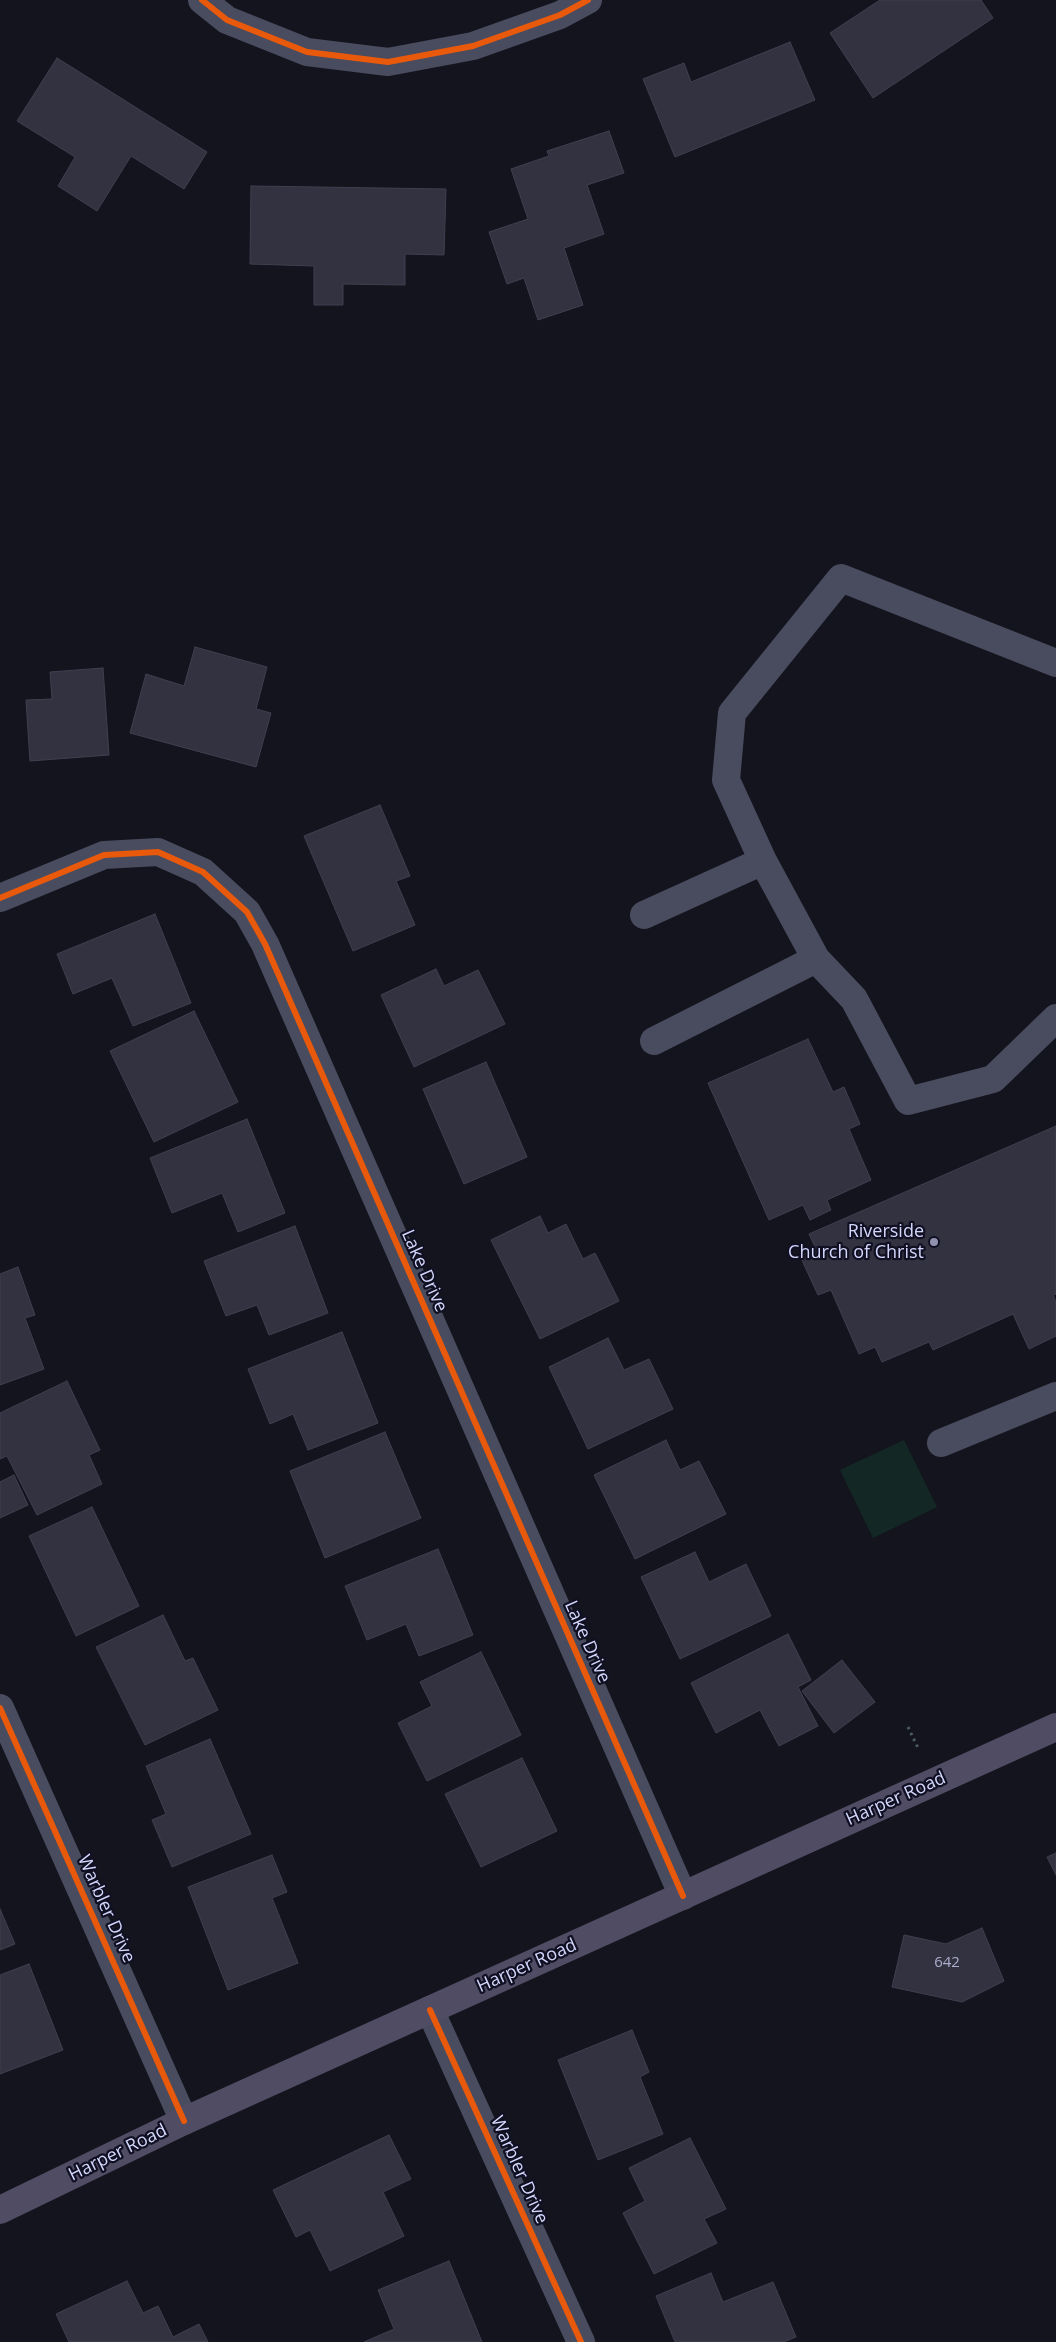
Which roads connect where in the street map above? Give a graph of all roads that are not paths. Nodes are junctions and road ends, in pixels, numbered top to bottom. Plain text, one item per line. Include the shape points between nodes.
1 (202, 0) edge
2 (588, 0) edge
3 (1056, 663) edge
4 (763, 861) junction
5 (0, 898) edge
6 (644, 915) dead end
7 (816, 959) junction
8 (1056, 1018) edge
9 (654, 1041) dead end
10 (1054, 1402) edge
11 (941, 1444) dead end
12 (0, 1708) edge
13 (1056, 1727) edge
14 (682, 1896) junction
15 (430, 2010) junction
16 (184, 2121) junction
17 (0, 2210) edge
18 (581, 2342) edge

1 - 2 street via 227,20 307,52 388,62 473,46 560,15
3 - 4 street via 841,578 732,714 726,780
4 - 6 street
4 - 7 street
5 - 14 street, Lake Drive via 104,855 158,852 203,872 247,912 277,972
7 - 8 street via 854,999 908,1101 994,1079
7 - 9 street
10 - 11 street
12 - 16 street, Warbler Drive
13 - 14 main road, Harper Road
14 - 15 main road, Harper Road
15 - 16 main road, Harper Road
15 - 18 street, Warbler Drive
16 - 17 main road, Harper Road

